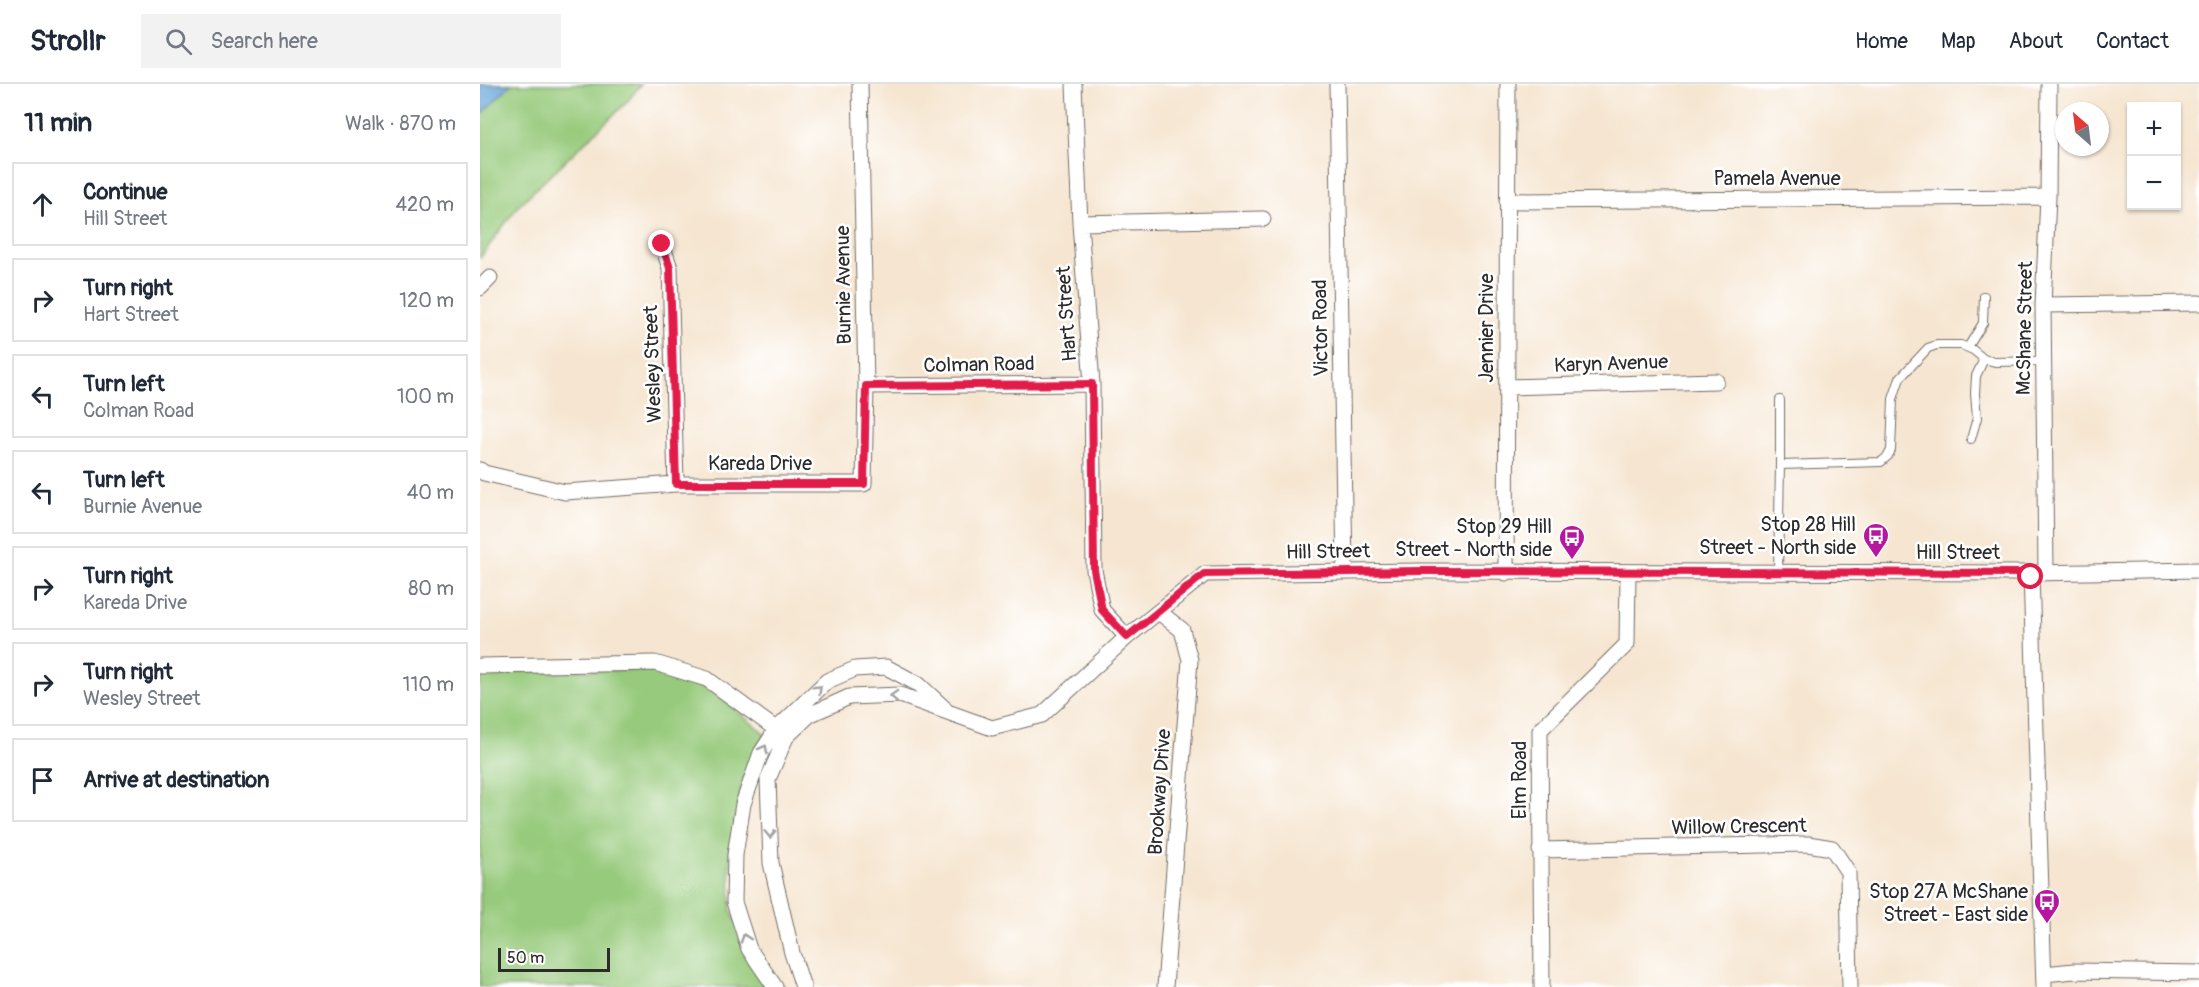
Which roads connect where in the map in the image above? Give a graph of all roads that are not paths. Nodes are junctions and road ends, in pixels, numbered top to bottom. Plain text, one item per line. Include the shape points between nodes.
1 (860, 84) edge
2 (1074, 84) edge
3 (1337, 84) edge
4 (1508, 84) edge
5 (2049, 84) edge
6 (2048, 197) junction
7 (1507, 201) junction
8 (1263, 219) dead end
9 (1080, 223) junction
10 (662, 244) dead end
11 (1984, 296) dead end
12 (2199, 303) edge
13 (2043, 306) junction
14 (1968, 347) junction
15 (1983, 359) junction
16 (2044, 361) junction
17 (1716, 381) dead end
18 (1092, 384) junction
19 (866, 386) junction
20 (1507, 387) junction
21 (1780, 400) dead end
22 (1971, 439) dead end
23 (1780, 465) junction
24 (481, 476) edge
25 (676, 484) junction
26 (864, 484) joint
27 (2199, 570) edge
28 (1346, 572) junction
29 (1506, 573) junction
30 (1628, 573) junction
31 (1778, 573) junction
32 (2038, 573) junction
33 (1159, 612) junction
34 (1127, 637) junction
35 (480, 666) edge
36 (949, 713) junction
37 (781, 733) junction
38 (1540, 850) junction
39 (2199, 973) edge
40 (2044, 981) edge
41 (776, 987) edge
42 (803, 987) edge
43 (1165, 987) edge
44 (1542, 987) edge
45 (1850, 987) edge

1 - 19 street, Burnie Avenue
2 - 9 street, Hart Street
3 - 28 street, Victor Road
4 - 7 street, Jennier Drive
5 - 6 street, McShane Street
6 - 7 street, Pamela Avenue
6 - 13 street, McShane Street
7 - 20 street, Jennier Drive
8 - 9 street
9 - 18 street, Hart Street
10 - 25 street, Wesley Street via 670,268
11 - 14 lane via 1983,323
12 - 13 street
13 - 16 street, McShane Street
14 - 15 lane
14 - 23 lane via 1928,348 1900,378 1893,399 1891,450 1881,462
15 - 16 lane
15 - 22 lane via 1976,376 1977,418
16 - 32 street, McShane Street
17 - 20 street, Karyn Avenue
18 - 19 street, Colman Road
18 - 34 street, Hart Street via 1094,570 1102,610
19 - 26 street, Burnie Avenue
20 - 29 street, Jennier Drive
21 - 23 lane
23 - 31 lane
24 - 25 street, Kareda Drive via 565,492
25 - 26 street, Kareda Drive
27 - 32 street, Hill Street
28 - 29 street, Hill Street
28 - 33 street, Hill Street via 1204,574
29 - 30 street, Hill Street
30 - 31 street, Hill Street
30 - 38 street, Elm Road via 1627,644 1540,730
31 - 32 street, Hill Street
32 - 40 street, McShane Street
33 - 34 street, Hill Street
33 - 43 street, Brookway Drive via 1182,630 1190,660
34 - 36 street, Hill Street via 1042,715 992,728
35 - 37 street via 655,663 707,679
36 -> 37 street, Hill Street via 900,695 849,697
37 -> 36 street via 827,681 855,669 886,667 918,684
41 -> 37 street via 748,949 734,902 735,855 743,804 761,753
37 -> 42 street via 768,779 771,863
38 - 44 street, Elm Road
38 - 45 street, Willow Crescent via 1808,844 1832,848 1848,872
39 - 40 street via 2074,971

